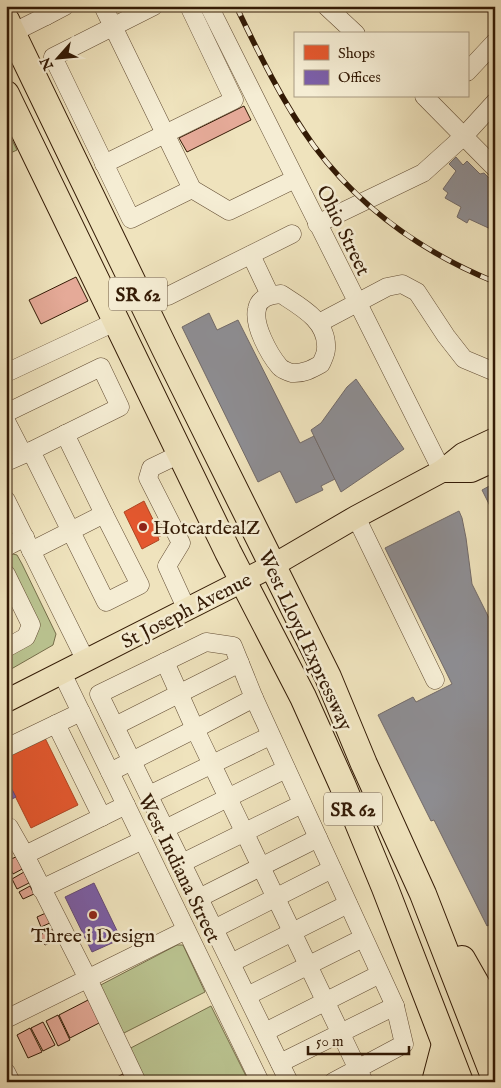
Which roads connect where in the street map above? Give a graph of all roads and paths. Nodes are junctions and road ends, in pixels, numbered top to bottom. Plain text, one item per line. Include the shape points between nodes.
1 (65, 6) edge
2 (103, 6) edge
3 (154, 6) edge
4 (189, 6) edge
5 (326, 6) edge
6 (44, 11) edge
7 (212, 12) edge
8 (9, 27) edge
9 (113, 27) junction
10 (199, 27) junction
11 (354, 32) edge
12 (495, 42) edge
13 (468, 71) edge
14 (6, 94) edge
15 (435, 100) edge
16 (495, 102) edge
17 (166, 134) junction
18 (464, 136) junction
19 (104, 164) junction
20 (495, 168) edge
21 (295, 178) junction
22 (192, 189) junction
23 (317, 224) junction
24 (292, 234) dead end
25 (251, 255) junction
26 (270, 295) junction
27 (168, 296) dead end
28 (356, 303) junction
29 (117, 321) junction
30 (319, 323) junction
31 (495, 372) edge
32 (6, 373) edge
33 (6, 413) edge
34 (6, 421) edge
35 (65, 434) junction
36 (495, 439) edge
37 (27, 452) junction
38 (180, 454) junction
39 (495, 460) edge
40 (6, 462) edge
41 (442, 471) junction
42 (6, 500) edge
43 (104, 514) junction
44 (356, 517) junction
45 (70, 531) junction
46 (28, 544) junction
47 (6, 547) edge
48 (272, 566) junction
49 (6, 574) edge
50 (243, 582) junction
51 (187, 610) junction
52 (8, 644) edge
53 (86, 661) junction
54 (165, 662) junction
55 (240, 663) junction
56 (62, 673) junction
57 (435, 680) dead end
58 (180, 693) junction
59 (254, 698) junction
60 (6, 701) edge
61 (80, 712) junction
62 (56, 724) junction
63 (115, 726) junction
64 (195, 728) junction
65 (270, 736) junction
66 (6, 743) edge
67 (132, 761) junction
68 (212, 764) junction
69 (286, 769) junction
70 (110, 772) junction
71 (149, 795) junction
72 (228, 798) junction
73 (302, 804) junction
74 (126, 805) junction
75 (102, 817) junction
76 (6, 828) edge
77 (165, 829) junction
78 (244, 832) junction
79 (318, 838) junction
80 (143, 840) junction
81 (25, 855) junction
82 (182, 863) junction
83 (261, 866) junction
84 (332, 870) junction
85 (41, 889) junction
86 (422, 894) junction
87 (199, 898) junction
88 (276, 898) junction
89 (348, 904) junction
90 (214, 929) junction
91 (186, 930) junction
92 (292, 932) junction
93 (363, 938) junction
94 (231, 963) junction
95 (308, 965) junction
96 (380, 974) junction
97 (88, 979) junction
98 (247, 996) junction
99 (326, 1001) junction
100 (395, 1006) junction
101 (495, 1017) edge
102 (6, 1019) edge
103 (264, 1032) junction
104 (342, 1033) junction
105 (445, 1044) junction
106 (280, 1063) junction
107 (6, 1072) edge
108 (361, 1075) edge
109 (495, 1079) edge
110 (11, 1082) edge
111 (137, 1082) edge
112 (260, 1082) edge
113 (289, 1082) edge
114 (333, 1082) edge
115 (435, 1082) edge
116 (460, 1082) edge

1 - 6 street
2 - 9 street
3 - 9 street
4 - 10 street
5 - 11 street
6 - 8 street
7 - 10 street
7 - 21 street, Ohio Street
8 - 48 highway, West Lloyd Expressway / SR 62
9 - 17 street
9 - 19 street via 53,57
10 - 17 street via 234,100
12 - 13 street
14 - 29 highway, West Lloyd Expressway / SR 62
15 - 18 street
16 - 18 street
17 - 19 street
17 - 22 street
18 - 20 street
18 - 23 street via 423,173
19 - 22 street via 131,219
21 - 22 street via 229,212
21 - 23 street, Ohio Street
23 - 28 street, Ohio Street
24 - 25 street
25 - 26 street
25 - 27 street
26 - 30 street via 281,294
26 - 30 street via 256,308 258,326 280,368 293,373 308,371 321,364 326,349
28 - 30 street
28 - 31 street via 387,287 402,284 416,292 464,359
28 - 41 street, Ohio Street
29 - 32 street
29 - 38 highway, West Lloyd Expressway / SR 62
33 - 35 street via 101,367 120,407
34 - 37 street
35 - 37 street
35 - 43 street
36 - 41 main road, St Joseph Avenue via 463,454
37 - 40 street
37 - 45 street
38 - 50 highway, West Lloyd Expressway / SR 62
38 - 51 street via 151,468 148,478 180,543 167,566
39 - 41 main road via 471,471
41 - 44 main road, St Joseph Avenue
42 - 46 street
43 - 45 street
43 - 45 street via 140,585 106,602
44 - 48 main road, St Joseph Avenue
44 - 57 street
45 - 46 street
46 - 47 street
46 - 53 street
48 - 50 main road, St Joseph Avenue
48 - 86 highway, West Lloyd Expressway / SR 62 via 328,677
49 - 52 street via 31,625 26,637
50 - 51 main road, St Joseph Avenue
50 - 105 highway, West Lloyd Expressway / SR 62 via 342,784
51 - 53 main road, St Joseph Avenue
53 - 56 main road, St Joseph Avenue
54 - 55 street via 206,642 233,646
54 - 58 street
54 - 63 street via 100,694
55 - 58 street
55 - 59 street
56 - 60 main road, St Joseph Avenue
56 - 61 street, West Indiana Street
58 - 63 street
58 - 64 street
59 - 64 street
59 - 65 street
61 - 62 street
61 - 70 street, West Indiana Street
62 - 66 street via 8,747
62 - 75 street
63 - 67 street
64 - 67 street
64 - 68 street
65 - 68 street
65 - 69 street
67 - 70 street
67 - 71 street
68 - 71 street
68 - 72 street
69 - 72 street
69 - 73 street
70 - 74 street, West Indiana Street
71 - 77 street
72 - 77 street
72 - 78 street
73 - 78 street
73 - 79 street
74 - 75 street
74 - 80 street, West Indiana Street
75 - 81 street
76 - 81 street via 9,826
77 - 82 street
78 - 82 street
78 - 83 street
79 - 83 street
79 - 84 street
80 - 85 street
80 - 91 street, West Indiana Street
81 - 85 street
82 - 87 street
83 - 87 street
83 - 88 street
84 - 88 street
84 - 89 street
85 - 97 street
86 - 101 highway
86 - 109 highway, West Lloyd Expressway / SR 62
87 - 90 street
88 - 90 street
88 - 92 street
89 - 92 street
89 - 93 street
90 - 94 street
91 - 97 street
91 - 112 street, West Indiana Street
92 - 94 street
92 - 95 street
93 - 95 street
93 - 96 street
94 - 98 street
95 - 98 street
95 - 99 street
96 - 99 street
96 - 100 street
97 - 102 street
97 - 111 street
98 - 103 street
99 - 103 street
99 - 104 street
100 - 104 street
100 - 108 street via 404,1044
103 - 106 street
104 - 106 street
104 - 108 street
105 - 115 highway
105 - 116 highway, West Lloyd Expressway / SR 62
106 - 113 street
107 - 110 street
108 - 114 street

